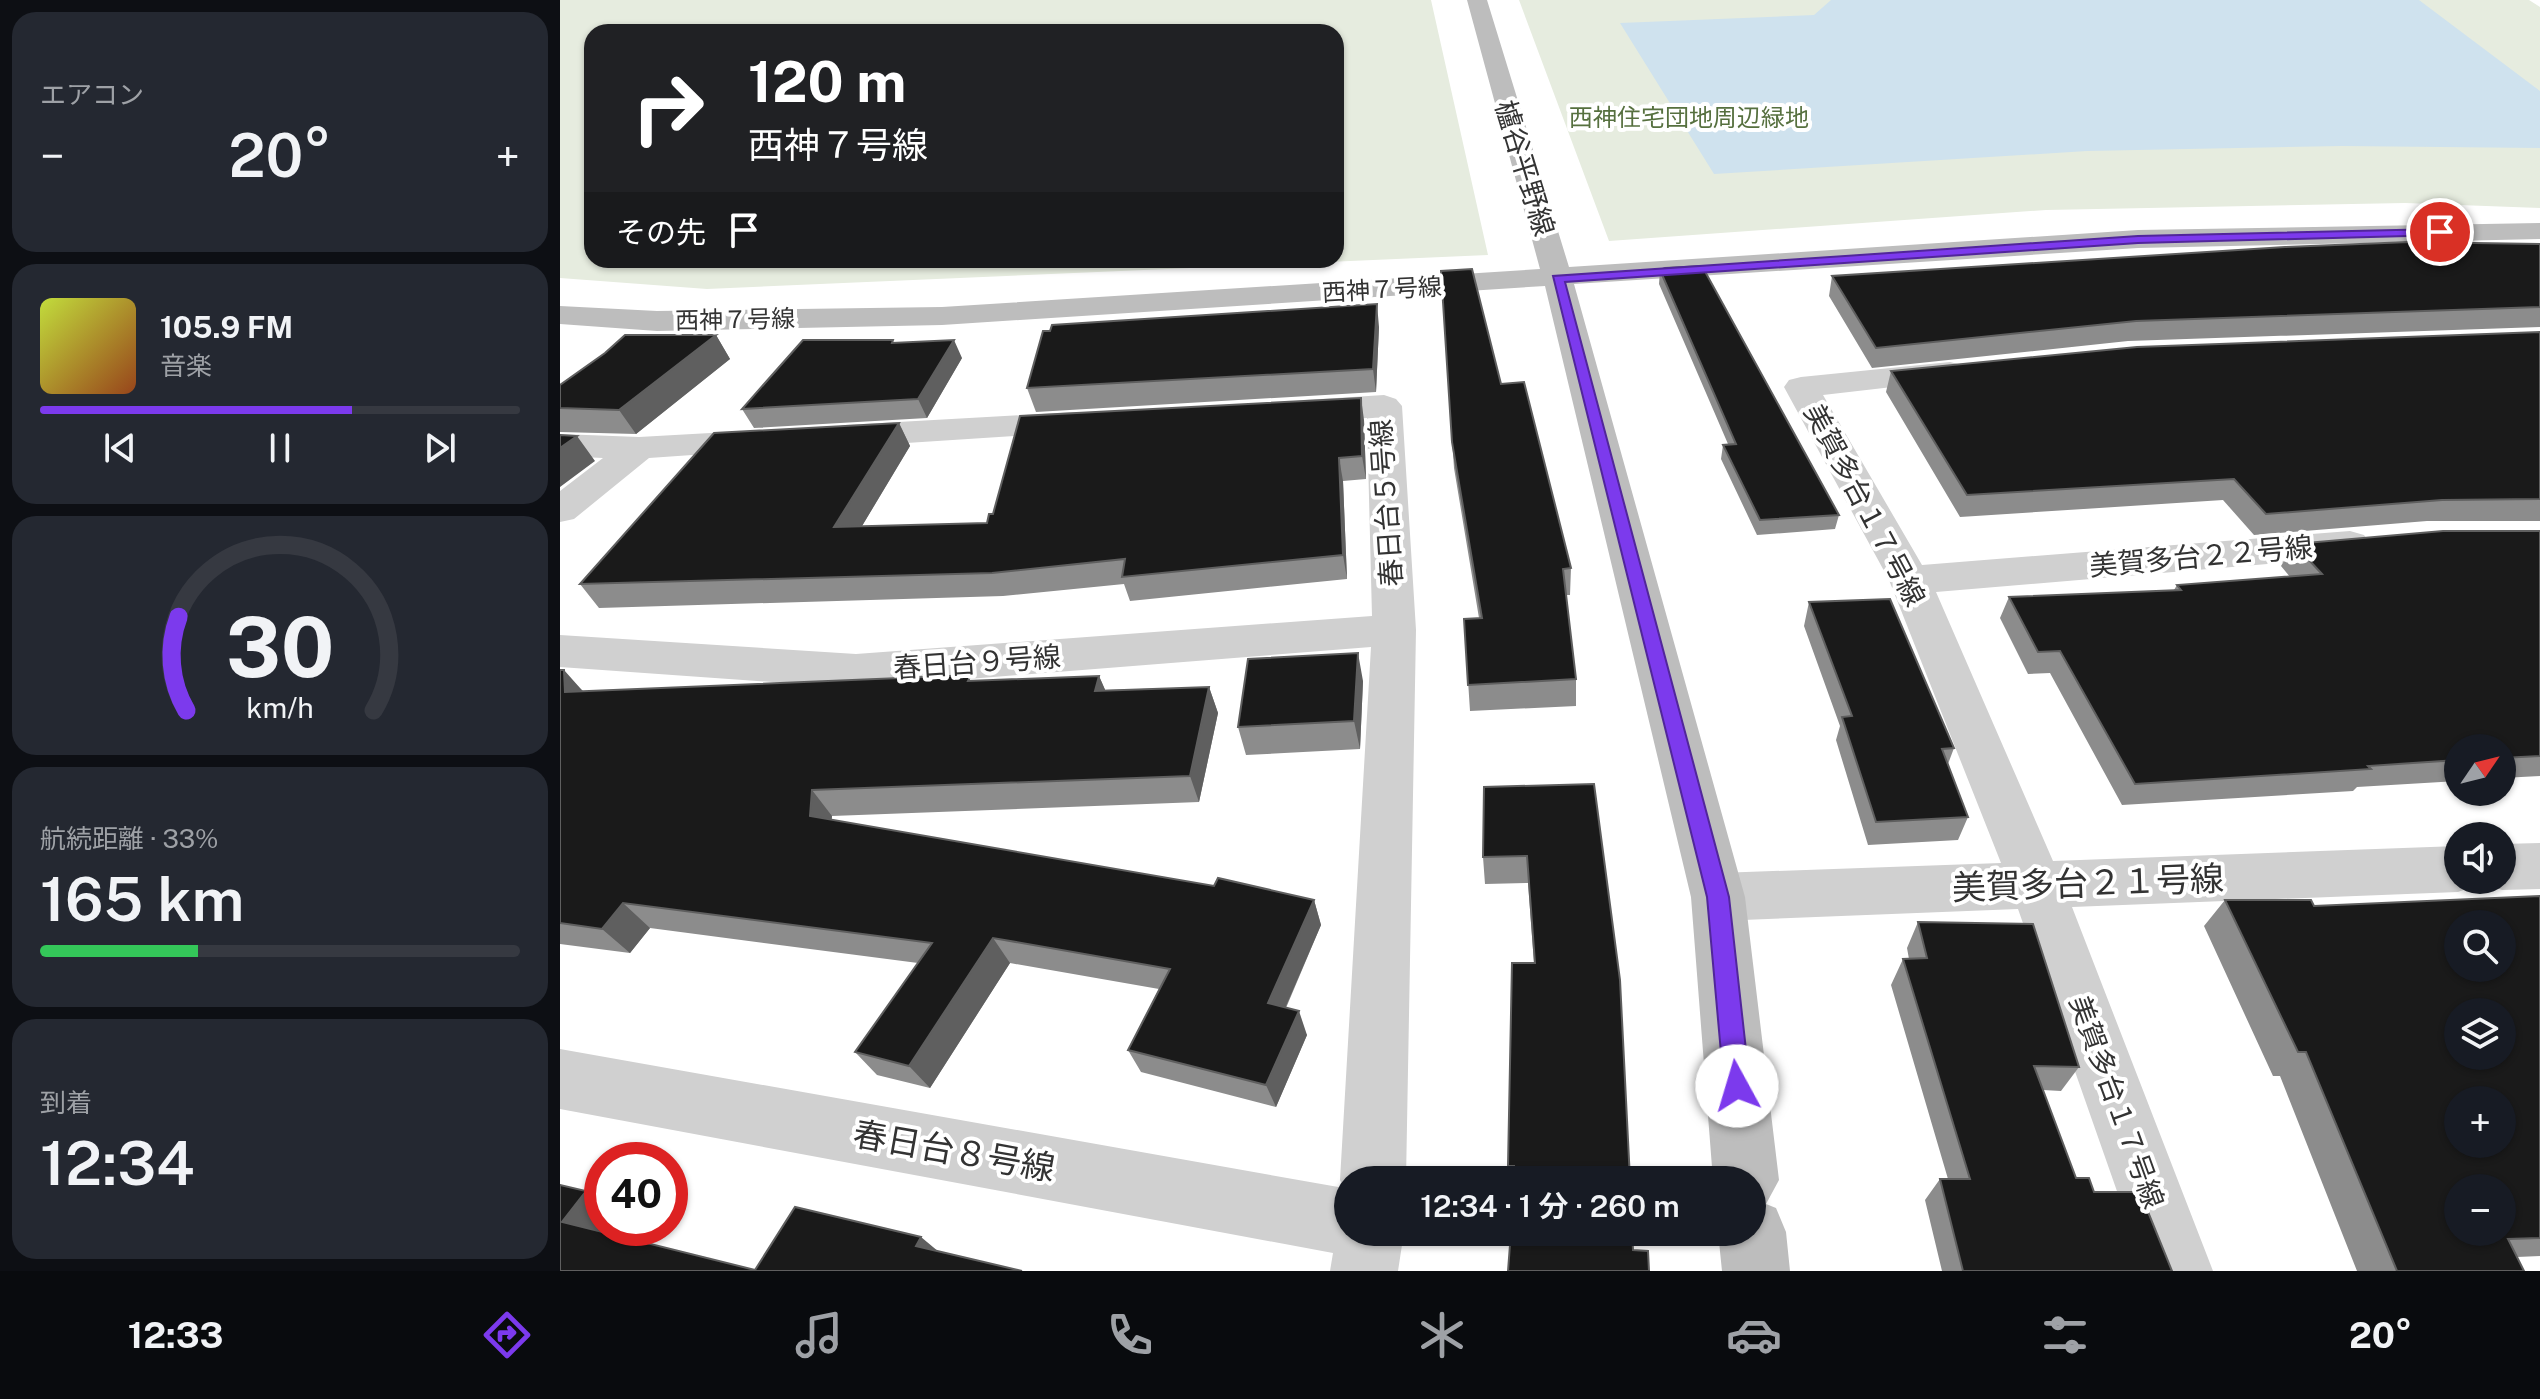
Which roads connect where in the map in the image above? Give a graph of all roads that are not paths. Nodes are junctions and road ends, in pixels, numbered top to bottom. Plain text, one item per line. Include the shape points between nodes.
1 (1477, 0) edge
2 (2540, 231) edge
3 (1558, 279) junction
4 (560, 315) edge
5 (1988, 368) edge
6 (1273, 412) edge
7 (1114, 421) edge
8 (560, 445) edge
9 (639, 448) junction
10 (560, 510) edge
11 (2380, 541) edge
12 (1910, 580) junction
13 (1394, 630) junction
14 (560, 651) edge
15 (2540, 866) edge
16 (2516, 867) edge
17 (2444, 870) edge
18 (2037, 885) junction
19 (1718, 897) junction
20 (560, 1079) edge
21 (1374, 1166) edge
22 (1745, 1166) edge
23 (1334, 1219) edge
24 (1368, 1246) edge
25 (1753, 1246) edge
26 (1364, 1271) edge
27 (1756, 1271) edge
28 (2179, 1271) edge

1 - 3 street, 櫨谷平野線
2 - 3 street, 西神７号線 via 2138,239
3 - 4 street, 西神７号線 via 942,316 657,321
3 - 19 street, 櫨谷平野線
5 - 12 street, 美賀多台１７号線 via 1801,387
6 - 13 street, 春日台５号線 via 1384,406
7 - 9 street
8 - 9 street
9 - 10 street
11 - 12 street, 美賀多台２２号線
12 - 18 street, 美賀多台１７号線
13 - 14 street, 春日台９号線 via 856,671
13 - 21 street, 春日台５号線
15 - 16 street
17 - 18 street, 美賀多台２１号線
18 - 19 street, 美賀多台２１号線
18 - 28 street, 美賀多台１７号線
19 - 22 street, 櫨谷平野線
20 - 23 street, 春日台８号線
24 - 26 street
25 - 27 street

